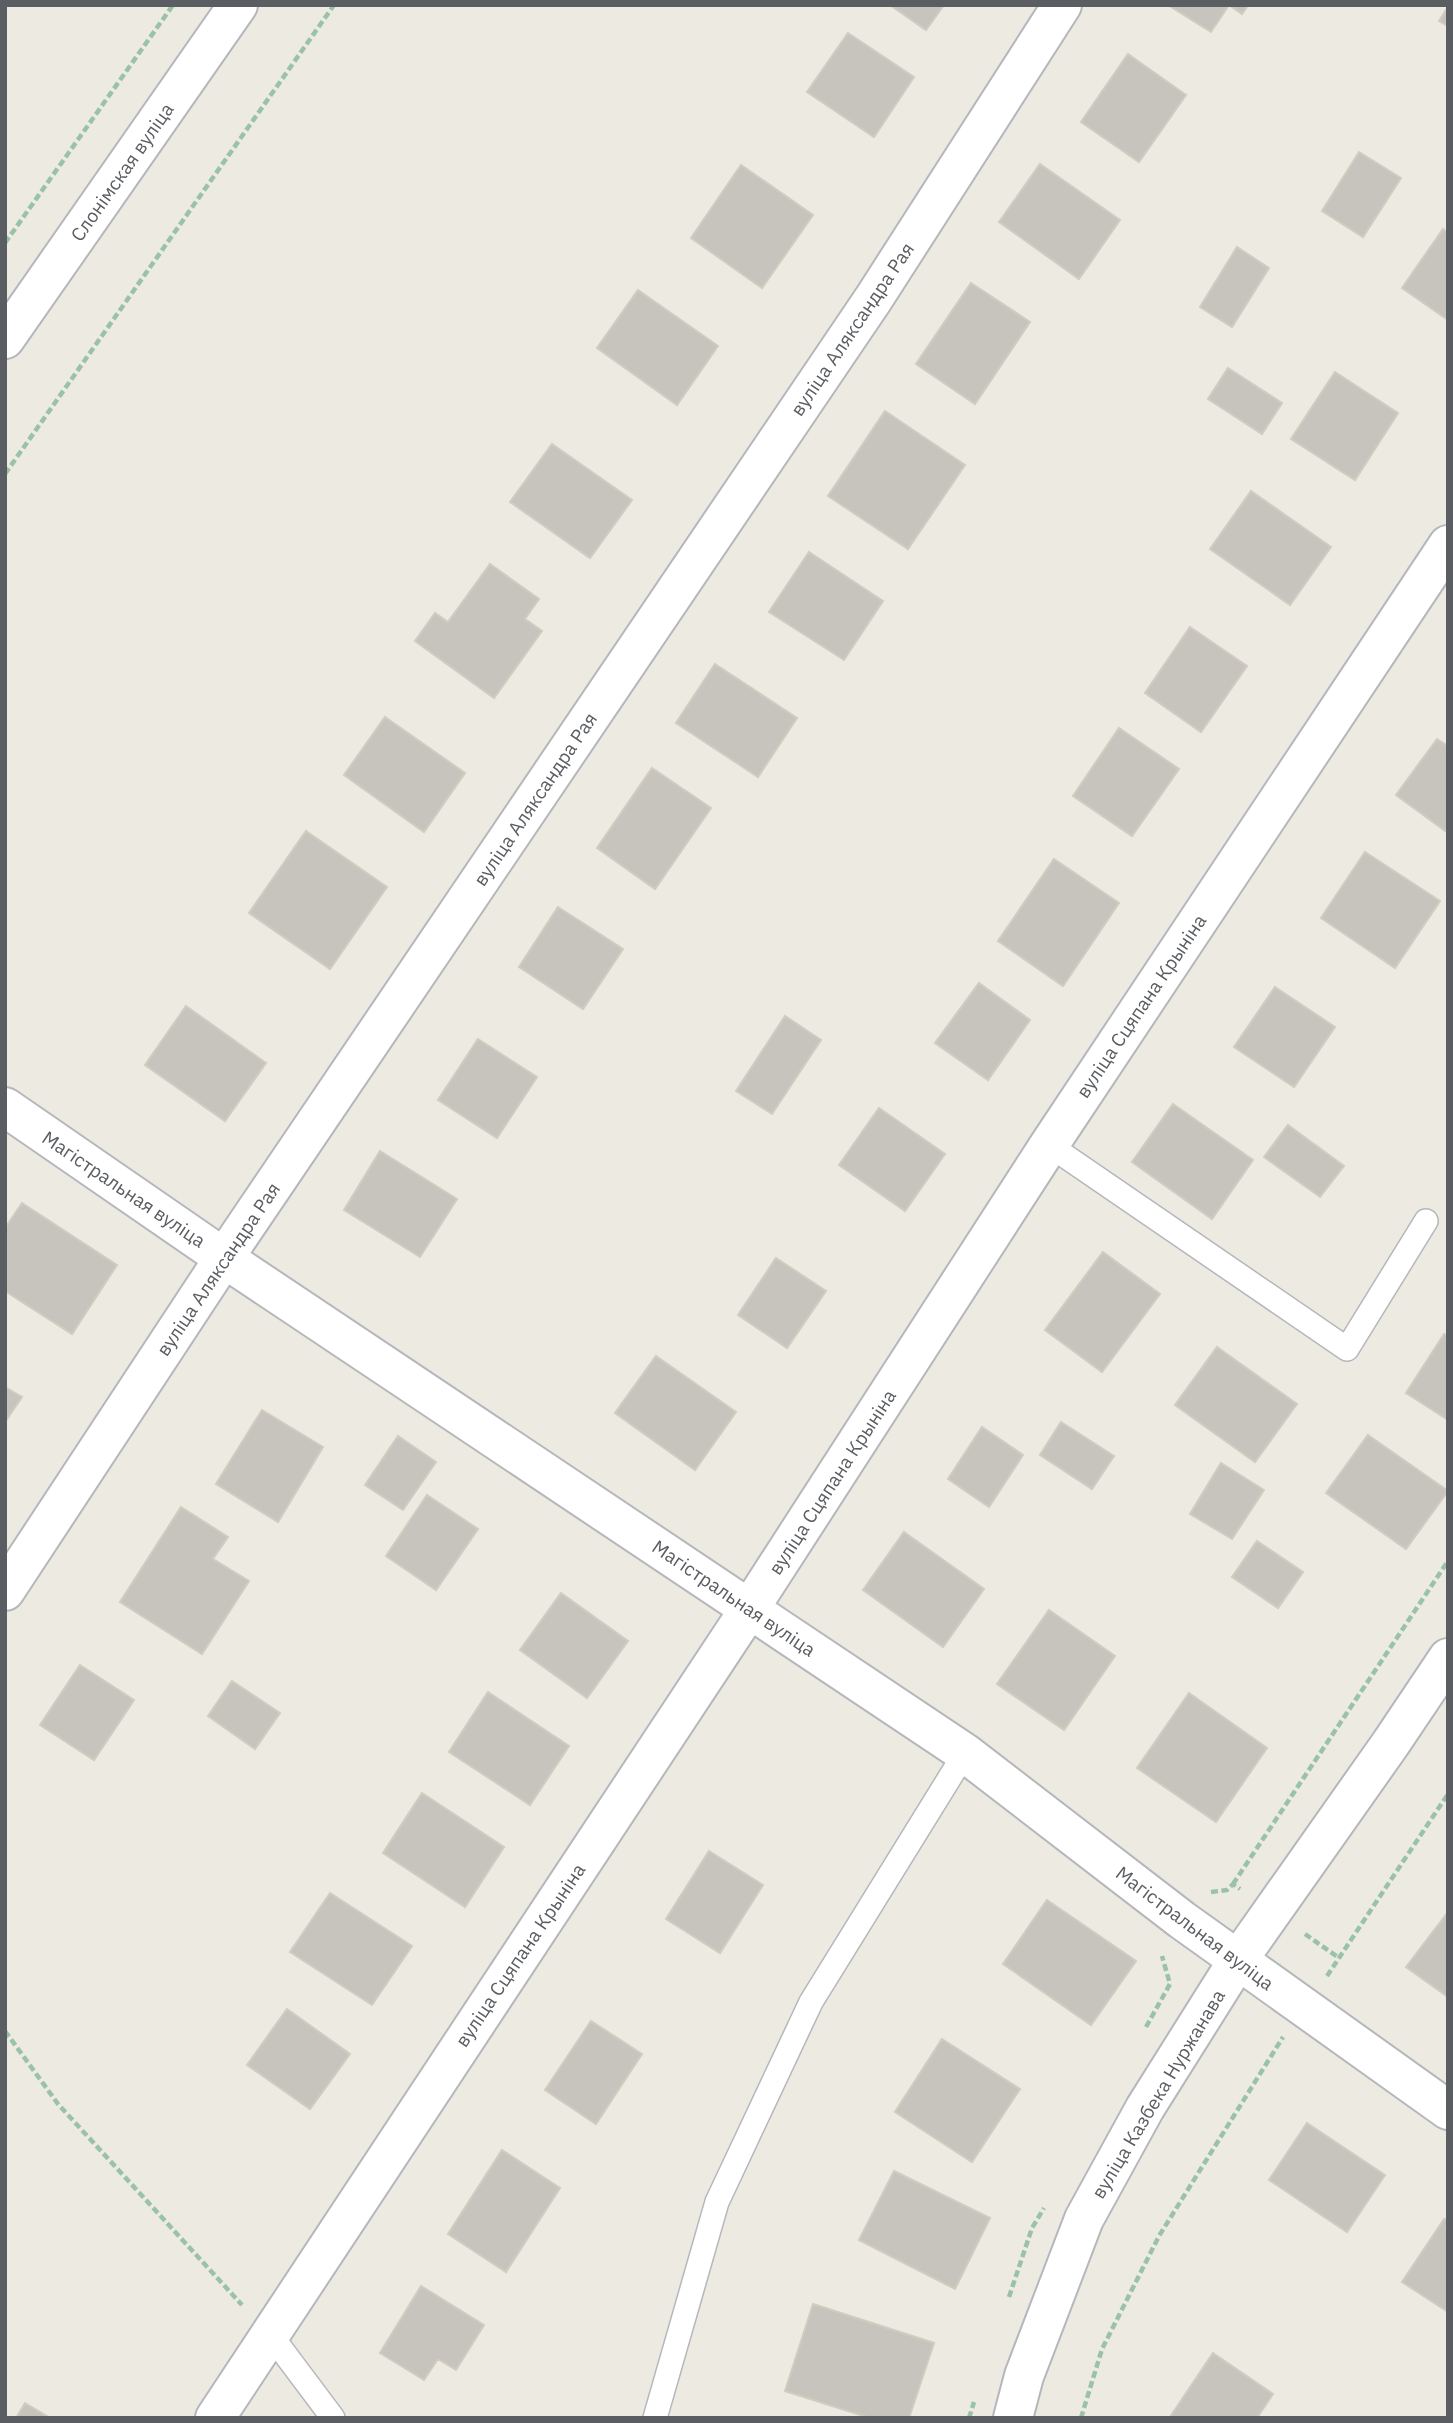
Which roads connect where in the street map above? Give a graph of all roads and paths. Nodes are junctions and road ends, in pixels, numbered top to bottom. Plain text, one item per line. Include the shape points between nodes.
1 (173, 5) edge
2 (238, 5) edge
3 (334, 5) edge
4 (1062, 5) edge
5 (5, 243) edge
6 (5, 339) edge
7 (5, 474) edge
8 (1448, 545) edge
9 (5, 1107) edge
10 (1049, 1145) junction
11 (1426, 1222) dead end
12 (224, 1258) junction
13 (1448, 1561) edge
14 (5, 1591) edge
15 (750, 1608) junction
16 (1448, 1658) edge
17 (965, 1753) junction
18 (1448, 1794) edge
19 (1233, 1884) dead end
20 (1238, 1960) junction
21 (1305, 2010) junction
22 (5, 2031) edge
23 (1448, 2110) edge
24 (270, 2334) junction
25 (215, 2418) edge
26 (333, 2418) edge
27 (655, 2418) edge
28 (1013, 2418) edge
29 (1081, 2418) edge

1 - 5 path
2 - 6 street, Слонімская вуліца
3 - 7 path
4 - 12 street, вуліца Аляксандра Рая via 874,298
8 - 10 street, вуліца Сцяпана Крыніна
9 - 12 street, Магістральная вуліца
10 - 11 lane via 1347,1349
10 - 15 street, вуліца Сцяпана Крыніна
12 - 14 street, вуліца Аляксандра Рая
12 - 15 street, Магістральная вуліца
13 - 19 path
15 - 17 street, Магістральная вуліца
15 - 24 street, вуліца Сцяпана Крыніна
16 - 20 street, вуліца Казбека Нуржанава
17 - 20 street, Магістральная вуліца
17 - 27 lane via 811,2002 717,2202
18 - 21 path
20 - 21 street, Магістральная вуліца
20 - 28 street, вуліца Казбека Нуржанава via 1145,2108 1084,2219 1024,2376
21 - 23 street, Магістральная вуліца
21 - 29 path via 1279,2043 1159,2236 1102,2349
22 - 24 path via 58,2104
24 - 25 street, вуліца Сцяпана Крыніна
24 - 26 lane

